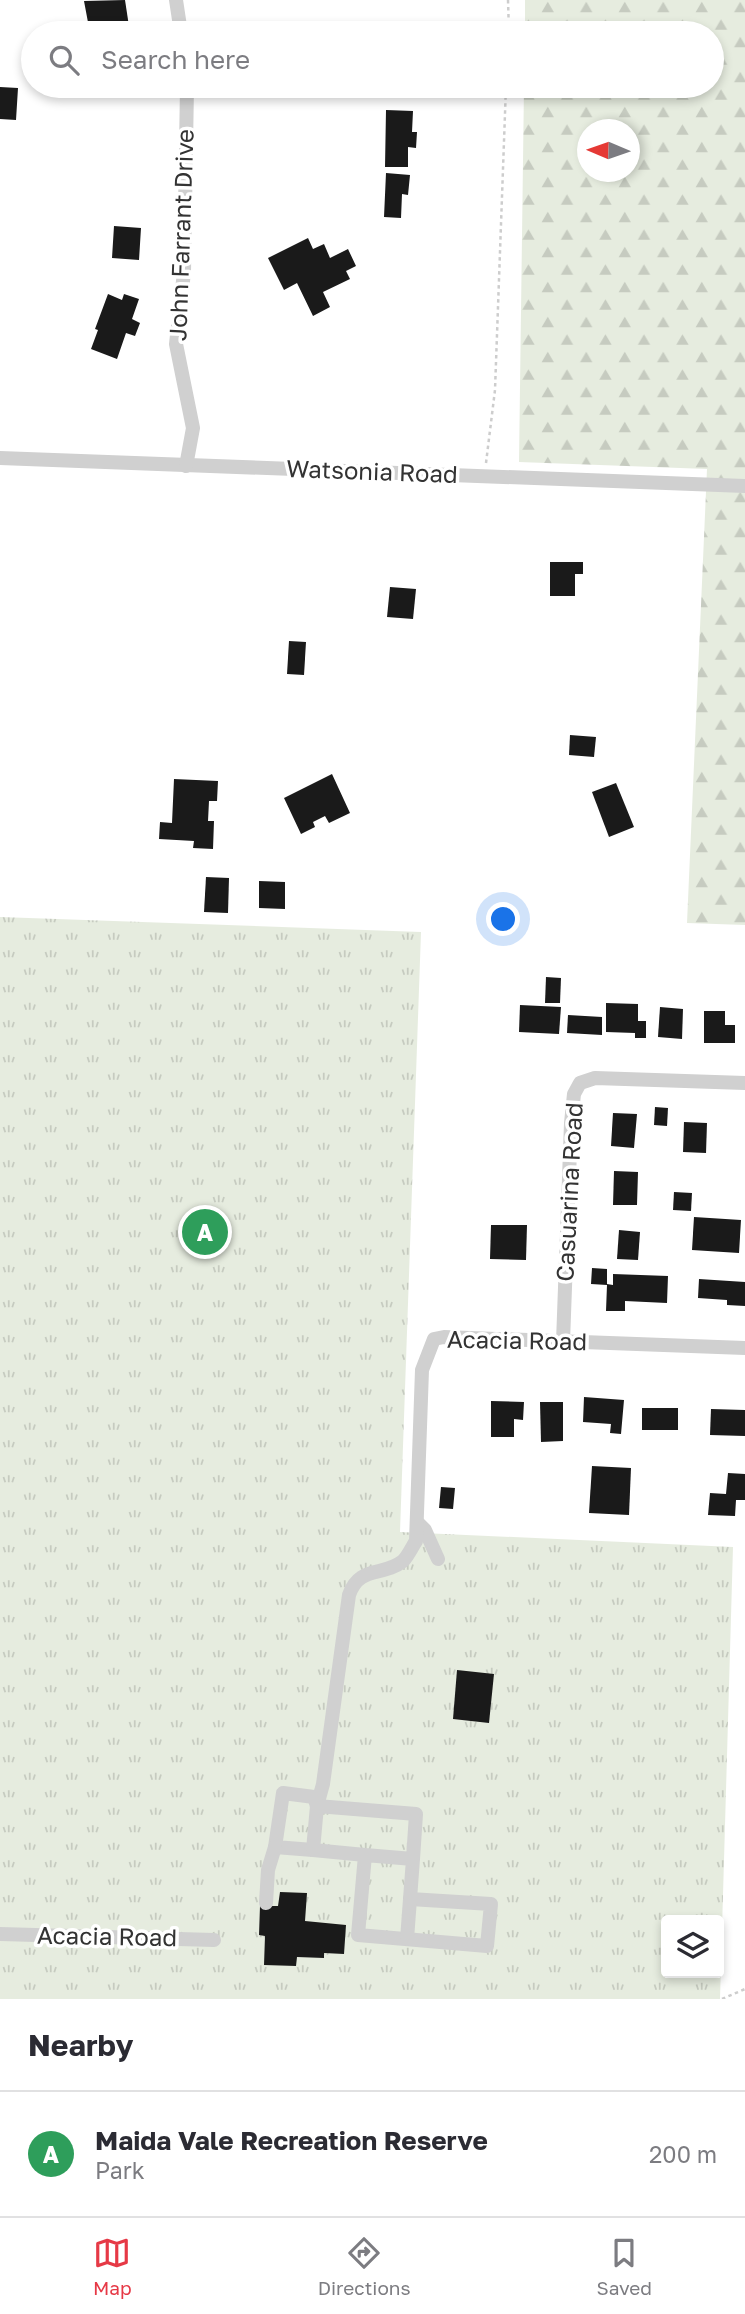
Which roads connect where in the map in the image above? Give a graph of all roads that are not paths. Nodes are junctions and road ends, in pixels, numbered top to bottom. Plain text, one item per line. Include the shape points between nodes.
1 (176, 0) edge
2 (179, 21) edge
3 (187, 98) edge
4 (0, 458) edge
5 (186, 466) junction
6 (745, 486) edge
7 (745, 1083) edge
8 (563, 1342) junction
9 (745, 1348) edge
10 (417, 1523) junction
11 (438, 1559) dead end
12 (317, 1806) junction
13 (275, 1847) junction
14 (313, 1850) junction
15 (365, 1855) junction
16 (413, 1859) junction
17 (410, 1899) junction
18 (266, 1903) dead end
19 (0, 1934) edge
20 (407, 1939) junction
21 (215, 1940) dead end

1 - 2 street
3 - 5 street, John Farrant Drive via 184,272 176,344 193,428
4 - 5 street, Watsonia Road
5 - 6 street, Watsonia Road
7 - 8 street, Casuarina Road via 594,1078 580,1083 571,1123
8 - 9 street, Acacia Road
8 - 10 street, Acacia Road via 433,1339 422,1370
10 - 11 street
10 - 12 street via 416,1541 404,1560 361,1576 348,1595
12 - 13 street via 313,1797 283,1793
12 - 14 street
12 - 16 street via 416,1814
13 - 14 street
13 - 18 street
14 - 15 street
15 - 16 street
15 - 20 street via 358,1935
16 - 17 street
17 - 20 street
17 - 20 street via 491,1904 487,1946
19 - 21 street, Acacia Road

